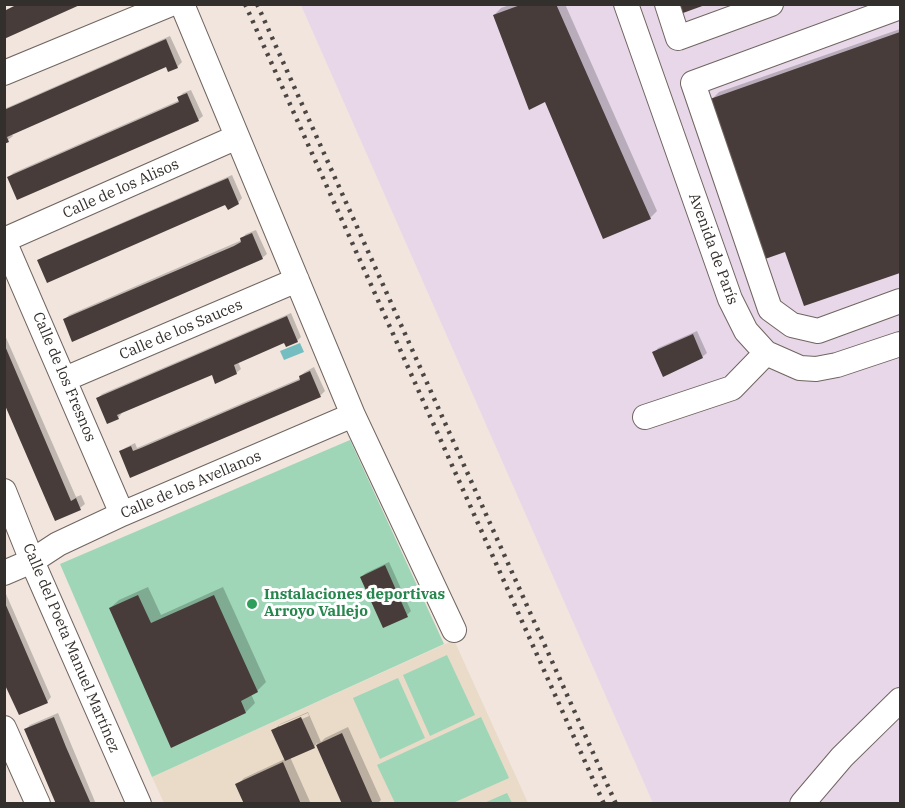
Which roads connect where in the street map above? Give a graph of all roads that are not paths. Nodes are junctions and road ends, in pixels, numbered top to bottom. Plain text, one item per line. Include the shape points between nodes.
1 (171, 4) edge
2 (182, 4) edge
3 (626, 4) edge
4 (667, 4) edge
5 (771, 4) edge
6 (900, 7) edge
7 (4, 73) edge
8 (237, 137) junction
9 (4, 241) edge
10 (297, 280) junction
11 (900, 302) edge
12 (900, 344) edge
13 (766, 353) junction
14 (64, 379) junction
15 (353, 415) junction
16 (645, 417) dead end
17 (4, 491) edge
18 (122, 514) junction
19 (32, 561) junction
20 (4, 573) edge
21 (454, 630) dead end
22 (900, 700) edge
23 (4, 728) edge
24 (39, 804) edge
25 (139, 804) edge
26 (802, 804) edge

1 - 7 street
2 - 8 street
3 - 13 street, Avenida de París via 730,299 746,331
4 - 5 street via 678,38
6 - 11 street via 693,82 771,309 792,325 818,331
8 - 9 street, Calle de los Alisos
8 - 10 street
9 - 14 street, Calle de los Fresnos
10 - 14 street, Calle de los Sauces
10 - 15 street
12 - 13 street, Avenida de París via 816,369 800,368
13 - 16 street via 732,388
14 - 18 street, Calle de los Fresnos
15 - 18 street, Calle de los Avellanos
15 - 21 street
17 - 19 street, Calle del Poeta Manuel Martínez
18 - 19 street, Calle de los Avellanos via 58,544
19 - 20 street, Calle de los Avellanos
19 - 25 street, Calle del Poeta Manuel Martínez
22 - 26 street via 842,757
23 - 24 street

